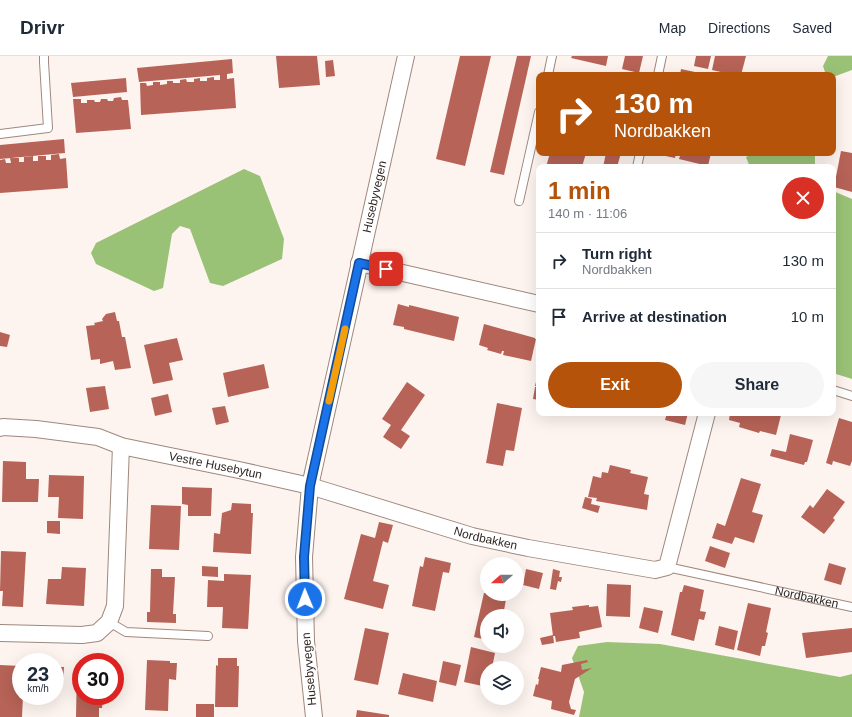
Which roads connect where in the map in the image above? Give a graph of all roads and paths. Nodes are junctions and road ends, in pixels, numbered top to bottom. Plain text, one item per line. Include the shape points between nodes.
1 (44, 56) edge
2 (406, 56) edge
3 (552, 56) edge
4 (662, 56) edge
5 (549, 72) edge
6 (659, 72) edge
7 (536, 125) edge
8 (0, 134) edge
9 (519, 201) dead end
10 (359, 263) junction
11 (536, 303) edge
12 (836, 391) edge
13 (852, 396) edge
14 (706, 416) edge
15 (0, 428) edge
16 (121, 446) junction
17 (310, 486) junction
18 (667, 567) junction
19 (852, 607) edge
20 (109, 622) junction
21 (0, 632) edge
22 (208, 636) dead end
23 (311, 716) edge

1 - 8 lane via 48,128
2 - 10 street, Husebyvegen
3 - 5 lane
4 - 6 lane
7 - 9 lane
10 - 11 street
10 - 17 street, Husebyvegen
12 - 13 lane
14 - 18 street
15 - 16 street, Vestre Husebytun via 58,431 98,438
16 - 17 street, Vestre Husebytun
16 - 20 street via 115,606
17 - 18 street, Nordbakken via 472,536 654,570
17 - 23 street, Husebyvegen via 304,565
18 - 19 lane, Nordbakken
20 - 21 street via 97,633 82,635
20 - 22 lane via 126,632

